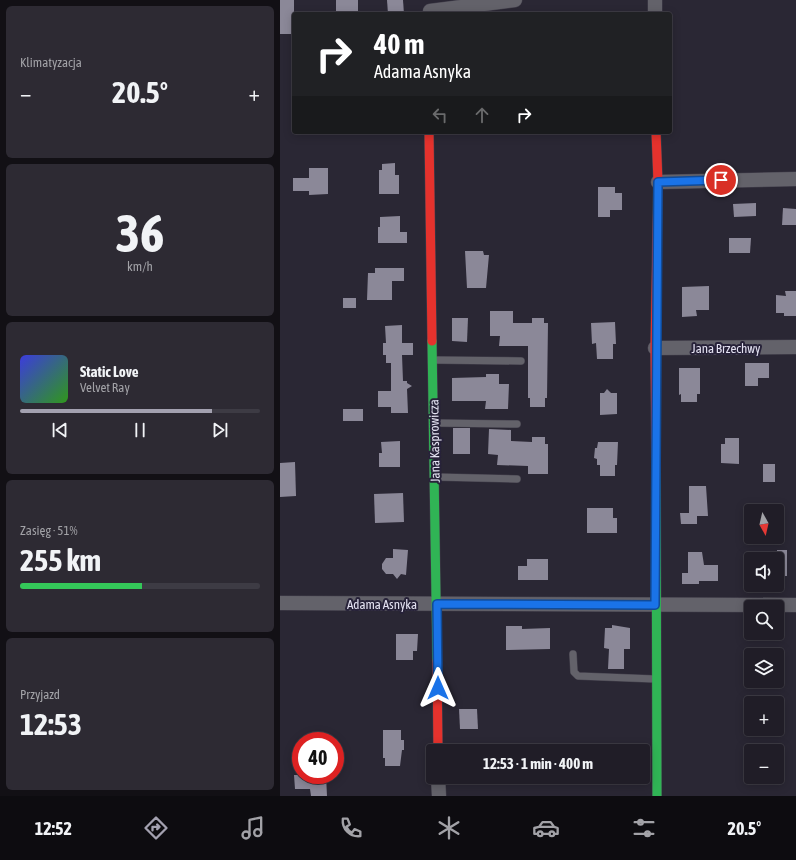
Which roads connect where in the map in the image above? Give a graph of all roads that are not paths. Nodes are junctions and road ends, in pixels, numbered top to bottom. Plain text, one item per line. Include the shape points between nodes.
1 (516, 0) edge
2 (655, 0) edge
3 (430, 12) edge
4 (655, 12) edge
5 (429, 134) edge
6 (656, 134) edge
7 (796, 180) edge
8 (658, 182) junction
9 (796, 347) edge
10 (656, 348) junction
11 (433, 360) junction
12 (521, 361) dead end
13 (434, 423) junction
14 (517, 424) dead end
15 (435, 476) junction
16 (517, 479) dead end
17 (280, 603) edge
18 (437, 604) junction
19 (655, 605) junction
20 (796, 605) edge
21 (573, 654) dead end
22 (656, 679) junction
23 (438, 744) edge
24 (438, 784) edge
25 (439, 796) edge
26 (656, 796) edge

1 - 3 street
2 - 4 street
5 - 11 street, Jana Kasprowicza
6 - 8 street
7 - 8 street
8 - 10 street
9 - 10 street, Jana Brzechwy
10 - 19 street
11 - 12 lane
11 - 13 street, Jana Kasprowicza
13 - 14 lane
13 - 15 street, Jana Kasprowicza
15 - 16 lane
15 - 18 street, Jana Kasprowicza
17 - 18 street, Adama Asnyka
18 - 19 street, Adama Asnyka
18 - 23 street, Jana Kasprowicza
19 - 20 street, Adama Asnyka
19 - 22 street
21 - 22 lane via 574,672 578,676
22 - 26 street
24 - 25 street

